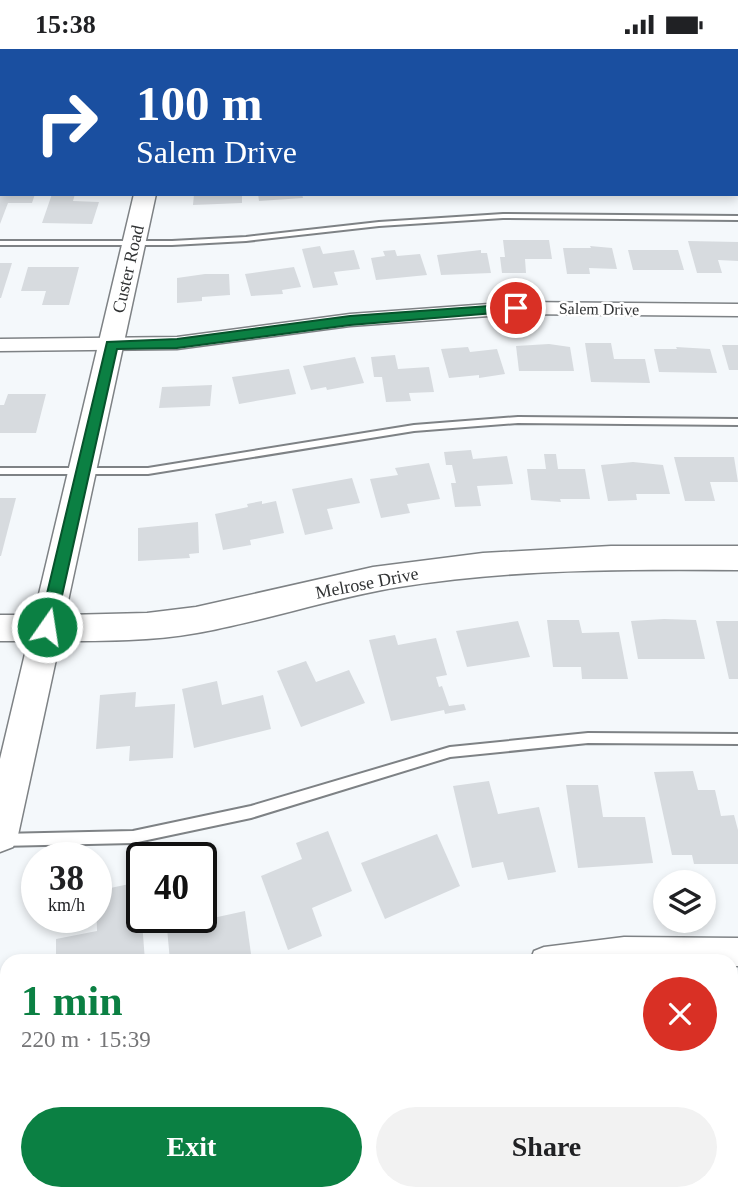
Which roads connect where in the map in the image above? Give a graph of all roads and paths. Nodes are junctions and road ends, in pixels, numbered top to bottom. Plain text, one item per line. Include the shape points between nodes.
1 (145, 196) edge
2 (738, 218) edge
3 (0, 243) edge
4 (134, 243) junction
5 (738, 310) edge
6 (0, 345) edge
7 (111, 345) junction
8 (738, 422) edge
9 (0, 471) edge
10 (83, 472) junction
11 (738, 558) edge
12 (47, 627) junction
13 (0, 628) edge
14 (738, 739) edge
15 (0, 838) edge
16 (738, 952) edge
17 (600, 954) edge

1 - 4 street, Custer Road
2 - 4 lane via 503,216 379,223 246,239
3 - 4 lane
4 - 7 street, Custer Road
5 - 7 street, Salem Drive via 516,308 350,320 177,343
6 - 7 street, Salem Drive
7 - 10 street, Custer Road
8 - 10 lane via 518,421 427,427 148,471
9 - 10 lane
10 - 12 street, Custer Road
11 - 12 street, Melrose Drive via 550,561 444,569 357,583 195,620 142,627
12 - 13 street, Melrose Drive
12 - 15 street, Custer Road
14 - 15 lane via 588,738 450,752 251,811 133,837
16 - 17 street

